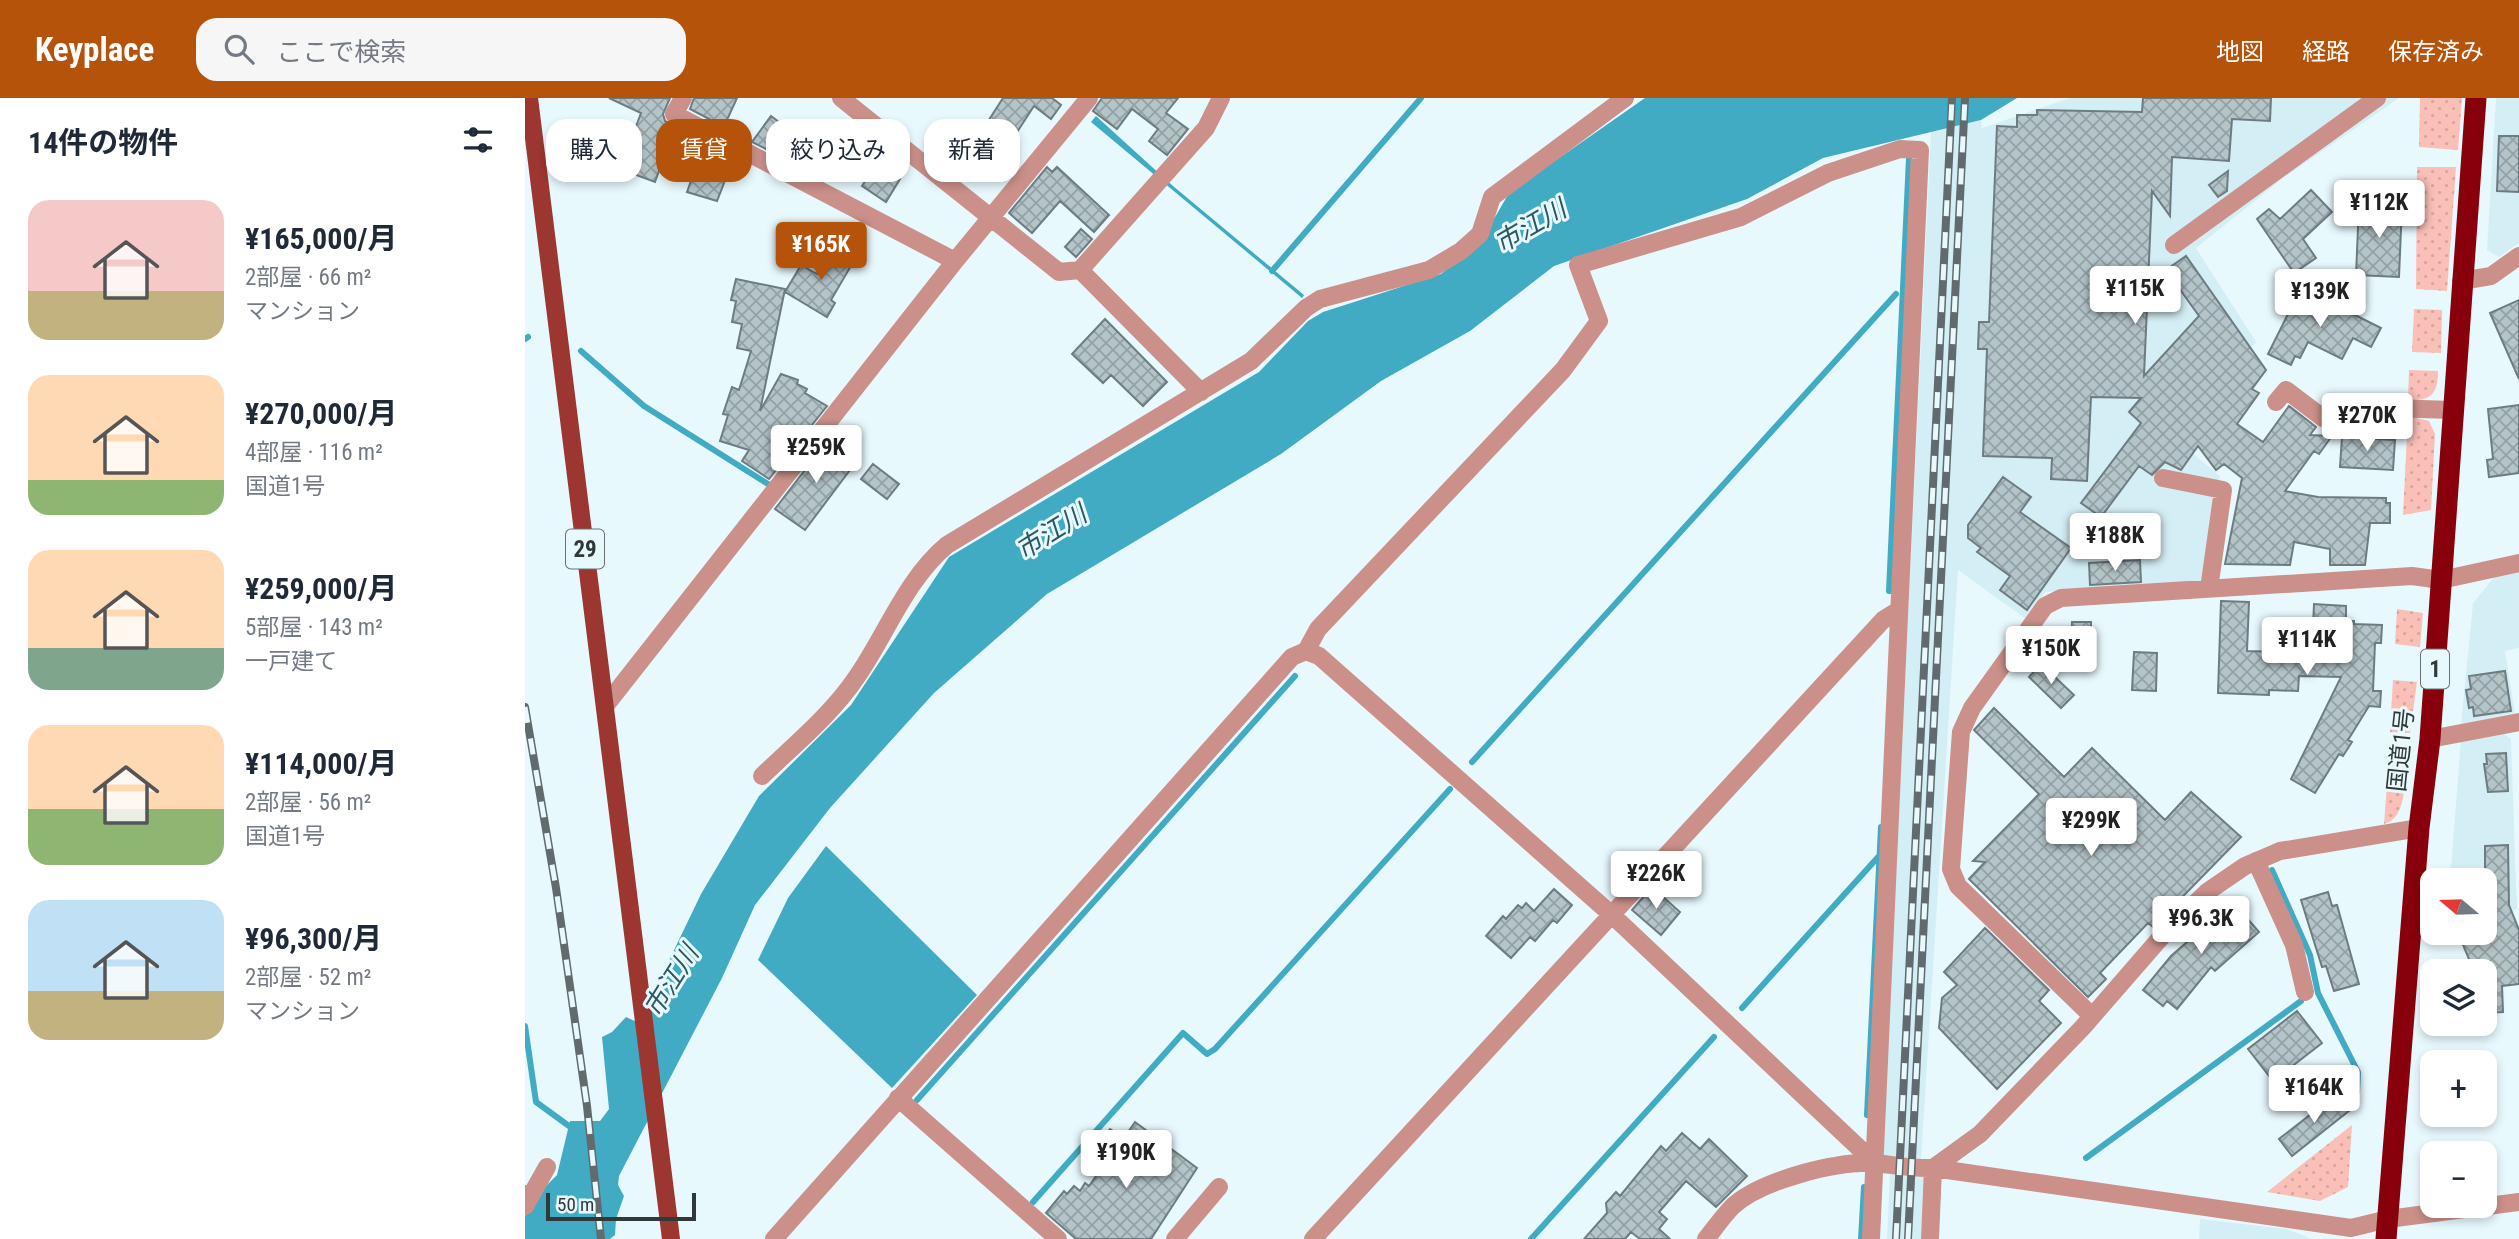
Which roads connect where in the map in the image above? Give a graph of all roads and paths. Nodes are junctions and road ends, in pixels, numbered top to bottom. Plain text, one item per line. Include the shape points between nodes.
1 (529, 98) edge
2 (683, 98) edge
3 (841, 98) edge
4 (1089, 98) edge
5 (1221, 98) edge
6 (1625, 98) edge
7 (2377, 98) edge
8 (2476, 98) edge
9 (994, 218) junction
10 (2174, 245) dead end
11 (2519, 256) edge
12 (955, 261) junction
13 (1080, 270) junction
14 (2461, 281) junction
15 (1201, 392) junction
16 (2276, 402) dead end
17 (2453, 410) junction
18 (2163, 478) dead end
19 (2519, 563) edge
20 (2441, 580) junction
21 (2209, 589) junction
22 (1899, 610) junction
23 (1306, 651) junction
24 (606, 705) junction
25 (2519, 722) edge
26 (2430, 738) junction
27 (762, 776) dead end
28 (2419, 828) junction
29 (2256, 861) junction
30 (1612, 915) junction
31 (2305, 992) dead end
32 (2092, 1016) junction
33 (898, 1098) junction
34 (1875, 1163) junction
35 (547, 1167) dead end
36 (1933, 1168) junction
37 (1219, 1187) dead end
38 (2519, 1202) edge
39 (526, 1205) edge
40 (2387, 1229) edge
41 (670, 1239) edge
42 (774, 1239) edge
43 (1058, 1239) edge
44 (1175, 1239) edge
45 (1313, 1239) edge
46 (1706, 1239) edge
47 (1871, 1239) edge
48 (1930, 1239) edge

1 - 24 main road, 29
2 - 12 street via 674,114
3 - 9 street
4 - 9 street
5 - 13 street via 1206,128
6 - 15 street via 1492,197 1480,234 1461,251 1429,270 1319,299 1251,361
7 - 10 street
8 - 14 highway, 国道1号 / 1
9 - 12 street
9 - 13 street via 1059,272
11 - 14 street via 2491,276
12 - 24 street
13 - 15 street
14 - 17 highway, 国道1号 / 1
15 - 27 street via 947,545 931,559 837,703
16 - 17 street via 2286,390 2323,418 2336,419 2355,407
17 - 20 highway, 国道1号 / 1
18 - 21 street via 2223,490
19 - 20 street
20 - 21 street via 2412,576
20 - 26 highway, 国道1号 / 1
21 - 32 street via 2061,598 2045,606 1972,708 1961,732 1951,849 1951,869 1958,886
22 - 23 street via 1920,150 1900,149 1828,173 1741,217 1578,265 1599,321 1563,370 1318,629
22 - 30 street via 1883,620
22 - 34 street
23 - 30 street via 1319,656
23 - 33 street via 1292,657
24 - 41 main road, 29
25 - 26 street
26 - 28 highway, 国道1号 / 1
28 - 29 street via 2280,851
28 - 40 highway, 国道1号 / 1
29 - 31 street via 2294,945
29 - 32 street via 2207,892
30 - 34 street
30 - 45 street
32 - 36 street via 1980,1134
33 - 42 street
33 - 43 street
34 - 36 street
34 - 46 street via 1776,1181 1734,1206
34 - 47 street
35 - 39 street
36 - 40 street via 2351,1228
36 - 48 street
37 - 44 street
38 - 40 street

